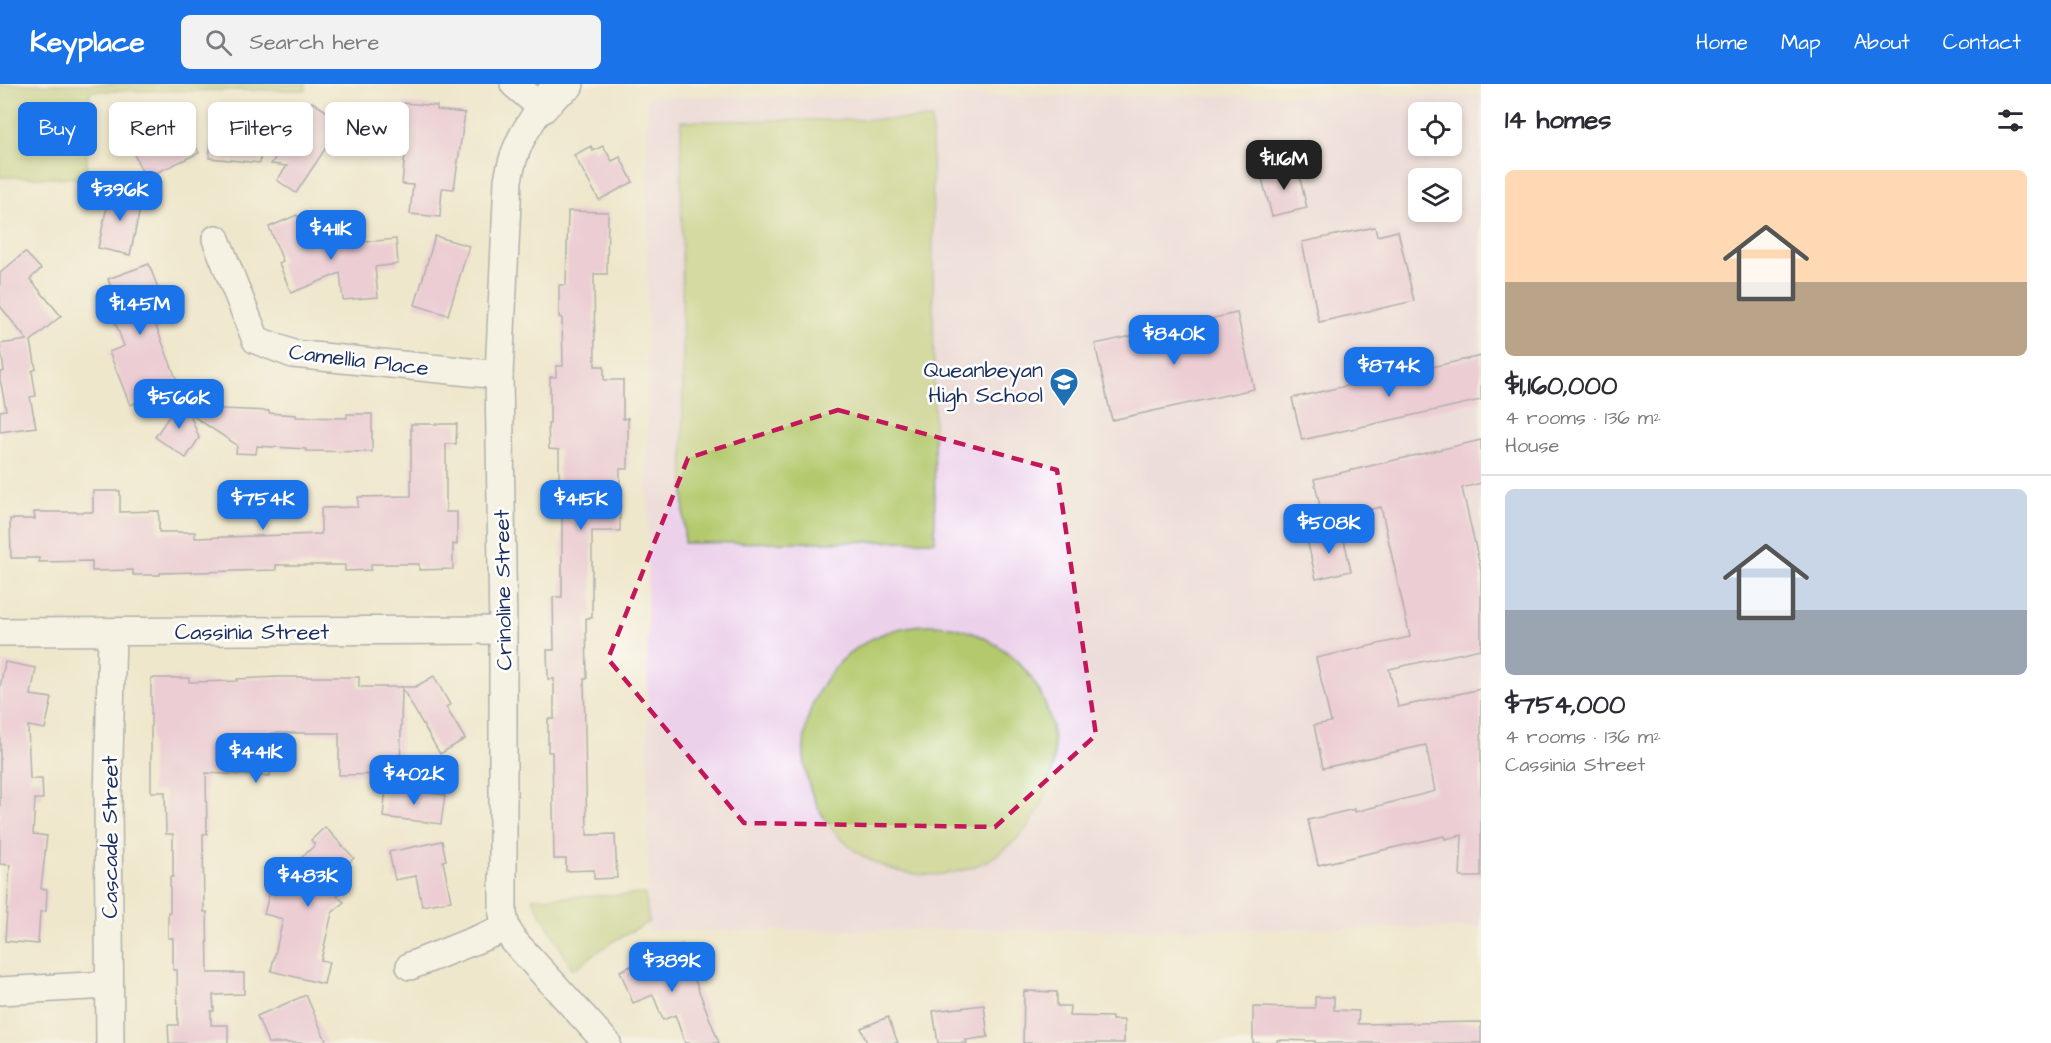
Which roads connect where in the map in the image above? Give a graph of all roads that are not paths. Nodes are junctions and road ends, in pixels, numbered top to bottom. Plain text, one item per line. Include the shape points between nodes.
1 (514, 84) edge
2 (567, 84) edge
3 (541, 107) junction
4 (216, 239) dead end
5 (499, 375) junction
6 (503, 630) junction
7 (0, 632) edge
8 (111, 632) junction
9 (506, 928) junction
10 (410, 966) dead end
11 (108, 985) junction
12 (0, 991) edge
13 (110, 1043) edge
14 (607, 1043) edge

1 - 3 street
2 - 3 street
3 - 5 street, Crinoline Street via 522,135 508,180
4 - 5 street, Camellia Place via 256,340 293,354
5 - 6 street, Crinoline Street
6 - 8 street, Cassinia Street
6 - 9 street, Crinoline Street
7 - 8 street, Cassinia Street
8 - 11 street, Cascade Street
9 - 10 street
9 - 14 street
11 - 12 street
11 - 13 street, Cascade Street

